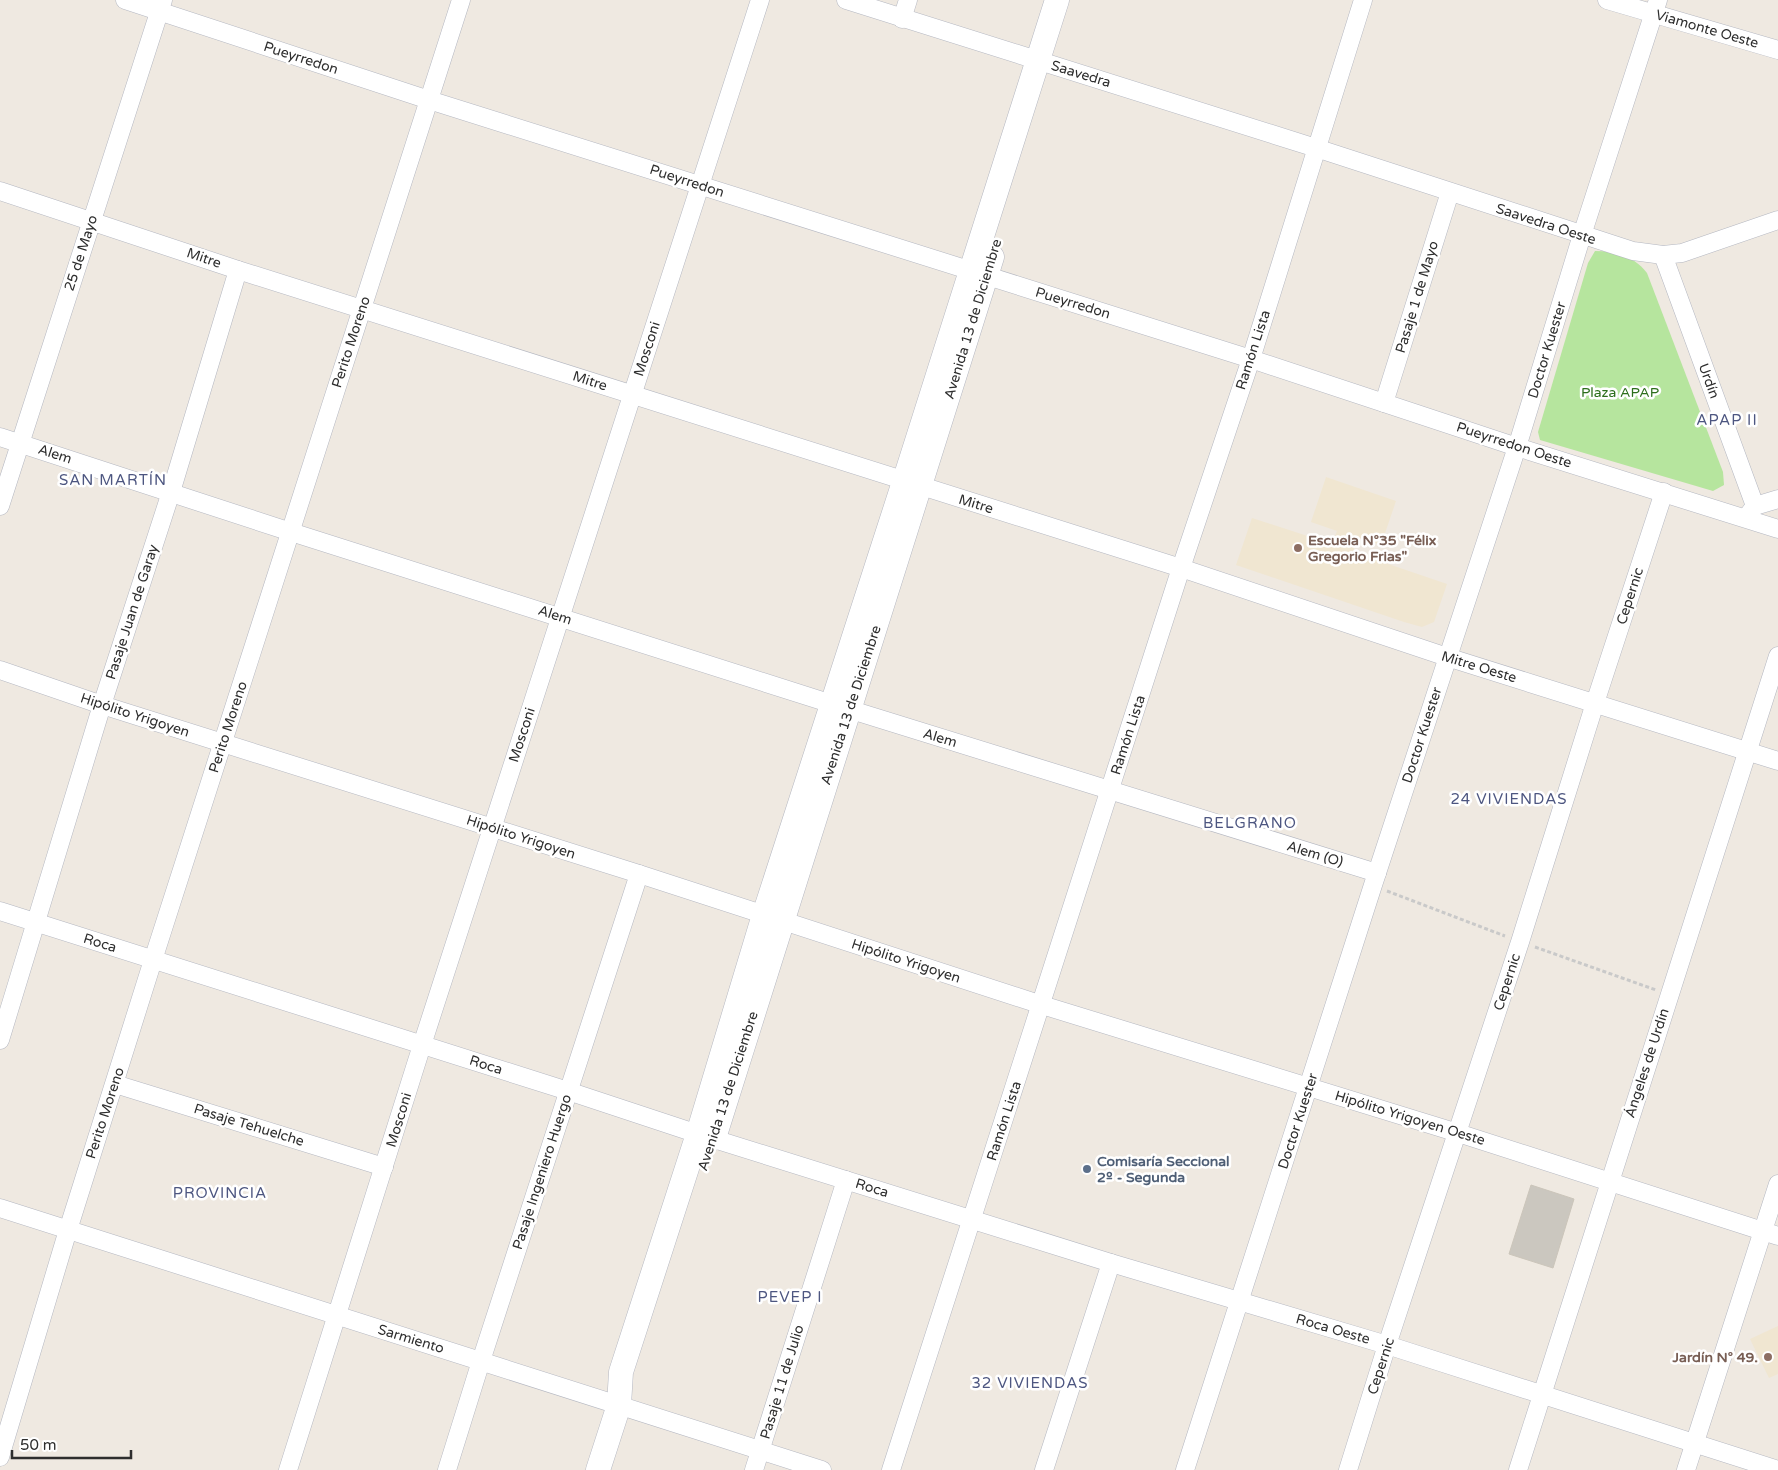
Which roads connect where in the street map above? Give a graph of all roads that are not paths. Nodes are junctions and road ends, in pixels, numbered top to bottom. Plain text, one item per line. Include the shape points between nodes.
1 (125, 0) edge
2 (461, 0) edge
3 (760, 0) edge
4 (846, 0) edge
5 (908, 0) edge
6 (1057, 0) edge
7 (1072, 0) edge
8 (1363, 0) edge
9 (1607, 0) edge
10 (161, 6) edge
11 (1656, 7) edge
12 (902, 19) junction
13 (1778, 50) edge
14 (1045, 63) junction
15 (429, 100) junction
16 (1316, 148) junction
17 (700, 185) junction
18 (0, 191) edge
19 (1450, 192) junction
20 (91, 220) junction
21 (1778, 220) edge
22 (1582, 236) junction
23 (1663, 255) junction
24 (238, 270) junction
25 (979, 273) junction
26 (362, 309) junction
27 (1251, 359) junction
28 (632, 394) junction
29 (1384, 403) junction
30 (0, 437) edge
31 (21, 443) junction
32 (1517, 447) junction
33 (912, 484) junction
34 (171, 492) junction
35 (1664, 492) junction
36 (1778, 499) edge
37 (0, 506) edge
38 (1750, 512) junction
39 (1778, 528) edge
40 (291, 532) junction
41 (1181, 568) junction
42 (560, 617) junction
43 (1778, 656) edge
44 (1448, 658) junction
45 (0, 670) edge
46 (1595, 703) junction
47 (102, 705) junction
48 (841, 707) junction
49 (222, 742) junction
50 (1748, 752) junction
51 (1778, 762) edge
52 (1110, 791) junction
53 (492, 828) junction
54 (638, 874) junction
55 (1375, 879) junction
56 (0, 911) edge
57 (773, 918) junction
58 (36, 923) junction
59 (154, 960) junction
60 (1042, 1005) junction
61 (0, 1040) edge
62 (422, 1045) junction
63 (115, 1084) junction
64 (1309, 1087) junction
65 (568, 1091) junction
66 (1458, 1133) junction
67 (706, 1137) junction
68 (384, 1167) junction
69 (846, 1180) junction
70 (1610, 1181) junction
71 (1778, 1184) edge
72 (0, 1208) edge
73 (972, 1219) junction
74 (68, 1230) junction
75 (1770, 1233) edge
76 (1111, 1263) junction
77 (1240, 1302) junction
78 (336, 1315) junction
79 (1387, 1345) junction
80 (481, 1361) junction
81 (1542, 1394) junction
82 (619, 1405) junction
83 (1695, 1443) junction
84 (761, 1450) junction
85 (0, 1457) edge
86 (288, 1470) edge
87 (447, 1470) edge
88 (598, 1470) edge
89 (754, 1470) edge
90 (822, 1470) edge
91 (891, 1470) edge
92 (1044, 1470) edge
93 (1185, 1470) edge
94 (1348, 1470) edge
95 (1518, 1470) edge
96 (1686, 1470) edge
97 (1778, 1470) edge

1 - 10 street, Pueyrredon
2 - 15 street, Perito Moreno
3 - 17 street, Mosconi
4 - 12 street, Saavedra
5 - 12 street
6 - 14 street, Avenida 13 de Diciembre
7 - 14 street, Avenida 13 de Diciembre
8 - 16 street, Ramón Lista
9 - 11 street, Viamonte Oeste
10 - 15 street, Pueyrredon
10 - 20 street, 25 de Mayo
11 - 13 street, Viamonte Oeste
11 - 22 street, Doctor Kuester
12 - 14 street, Saavedra
14 - 16 street, Saavedra
14 - 25 street, Avenida 13 de Diciembre
15 - 17 street, Pueyrredon
15 - 26 street, Perito Moreno
16 - 19 street, Saavedra Oeste
16 - 27 street, Ramón Lista
17 - 25 street, Pueyrredon
17 - 28 street, Mosconi
18 - 20 street, Mitre
19 - 22 street, Saavedra Oeste
19 - 29 street, Pasaje 1 de Mayo
20 - 24 street, Mitre
20 - 31 street, 25 de Mayo
21 - 23 street, Saavedra Oeste via 1682,253
22 - 23 street, Saavedra Oeste via 1633,251
22 - 32 street, Doctor Kuester
23 - 38 street, Urdín
24 - 26 street, Mitre
24 - 34 street, Pasaje Juan de Garay
25 - 27 street, Pueyrredon
25 - 33 street, Avenida 13 de Diciembre
26 - 28 street, Mitre
26 - 40 street, Perito Moreno
27 - 29 street, Pueyrredon Oeste
27 - 41 street, Ramón Lista
28 - 33 street, Mitre
28 - 42 street, Mosconi
29 - 32 street, Pueyrredon Oeste
30 - 31 street, Alem
31 - 34 street, Alem
31 - 37 street, 25 de Mayo
32 - 35 street, Pueyrredon Oeste
32 - 44 street, Doctor Kuester
33 - 41 street, Mitre
33 - 48 street, Avenida 13 de Diciembre
34 - 40 street, Alem
34 - 47 street, Pasaje Juan de Garay
35 - 38 street, Pueyrredon Oeste
35 - 46 street, Cepernic
36 - 38 street
38 - 39 street, Pueyrredon Oeste
40 - 42 street, Alem
40 - 49 street, Perito Moreno
41 - 44 street, Mitre Oeste
41 - 52 street, Ramón Lista
42 - 48 street, Alem
42 - 53 street, Mosconi
43 - 50 street, Ángeles de Urdín
44 - 46 street, Mitre Oeste
44 - 55 street, Doctor Kuester
45 - 47 street, Hipólito Yrigoyen
46 - 50 street, Mitre Oeste
46 - 66 street, Cepernic
47 - 49 street, Hipólito Yrigoyen
47 - 58 street, Pasaje Juan de Garay
48 - 52 street, Alem
48 - 57 street, Avenida 13 de Diciembre
49 - 53 street, Hipólito Yrigoyen
49 - 59 street, Perito Moreno
50 - 51 street, Mitre Oeste
50 - 70 street, Ángeles de Urdín
52 - 55 street, Alem (O)
52 - 60 street, Ramón Lista
53 - 54 street, Hipólito Yrigoyen
53 - 62 street, Mosconi
54 - 57 street, Hipólito Yrigoyen
54 - 65 street, Pasaje Ingeniero Huergo
55 - 64 street, Doctor Kuester
56 - 58 street, Roca
57 - 60 street, Hipólito Yrigoyen
57 - 67 street, Avenida 13 de Diciembre
58 - 59 street, Roca
58 - 61 street, Pasaje Juan de Garay
59 - 62 street, Roca
59 - 63 street, Perito Moreno
60 - 64 street, Hipólito Yrigoyen Oeste
60 - 73 street, Ramón Lista
62 - 65 street, Roca
62 - 68 street, Mosconi
63 - 68 street, Pasaje Tehuelche
63 - 74 street, Perito Moreno
64 - 66 street, Hipólito Yrigoyen Oeste
64 - 77 street, Doctor Kuester
65 - 67 street, Roca
65 - 80 street, Pasaje Ingeniero Huergo
66 - 70 street, Hipólito Yrigoyen Oeste
66 - 79 street, Cepernic
67 - 69 street, Roca
67 - 82 street, Avenida 13 de Diciembre via 637,1376
68 - 78 street, Mosconi
69 - 73 street, Roca
69 - 84 street, Pasaje 11 de Julio
70 - 75 street, Hipólito Yrigoyen Oeste
70 - 81 street, Ángeles de Urdín
71 - 75 street
72 - 74 street, Sarmiento
73 - 76 street, Roca Oeste
73 - 91 street, Ramón Lista
74 - 78 street, Sarmiento
74 - 85 street, Perito Moreno
75 - 83 street
76 - 77 street, Roca Oeste
76 - 92 street
77 - 79 street, Roca Oeste
77 - 93 street, Doctor Kuester
78 - 80 street, Sarmiento
78 - 86 street, Mosconi
79 - 81 street, Roca Oeste
79 - 94 street, Cepernic
80 - 82 street, Sarmiento
80 - 87 street, Pasaje Ingeniero Huergo
81 - 83 street, Roca Oeste
81 - 95 street, Ángeles de Urdín
82 - 84 street, Sarmiento
82 - 88 street, Avenida 13 de Diciembre
83 - 96 street
83 - 97 street, Roca Oeste
84 - 89 street, Pasaje 11 de Julio
84 - 90 street, Sarmiento

